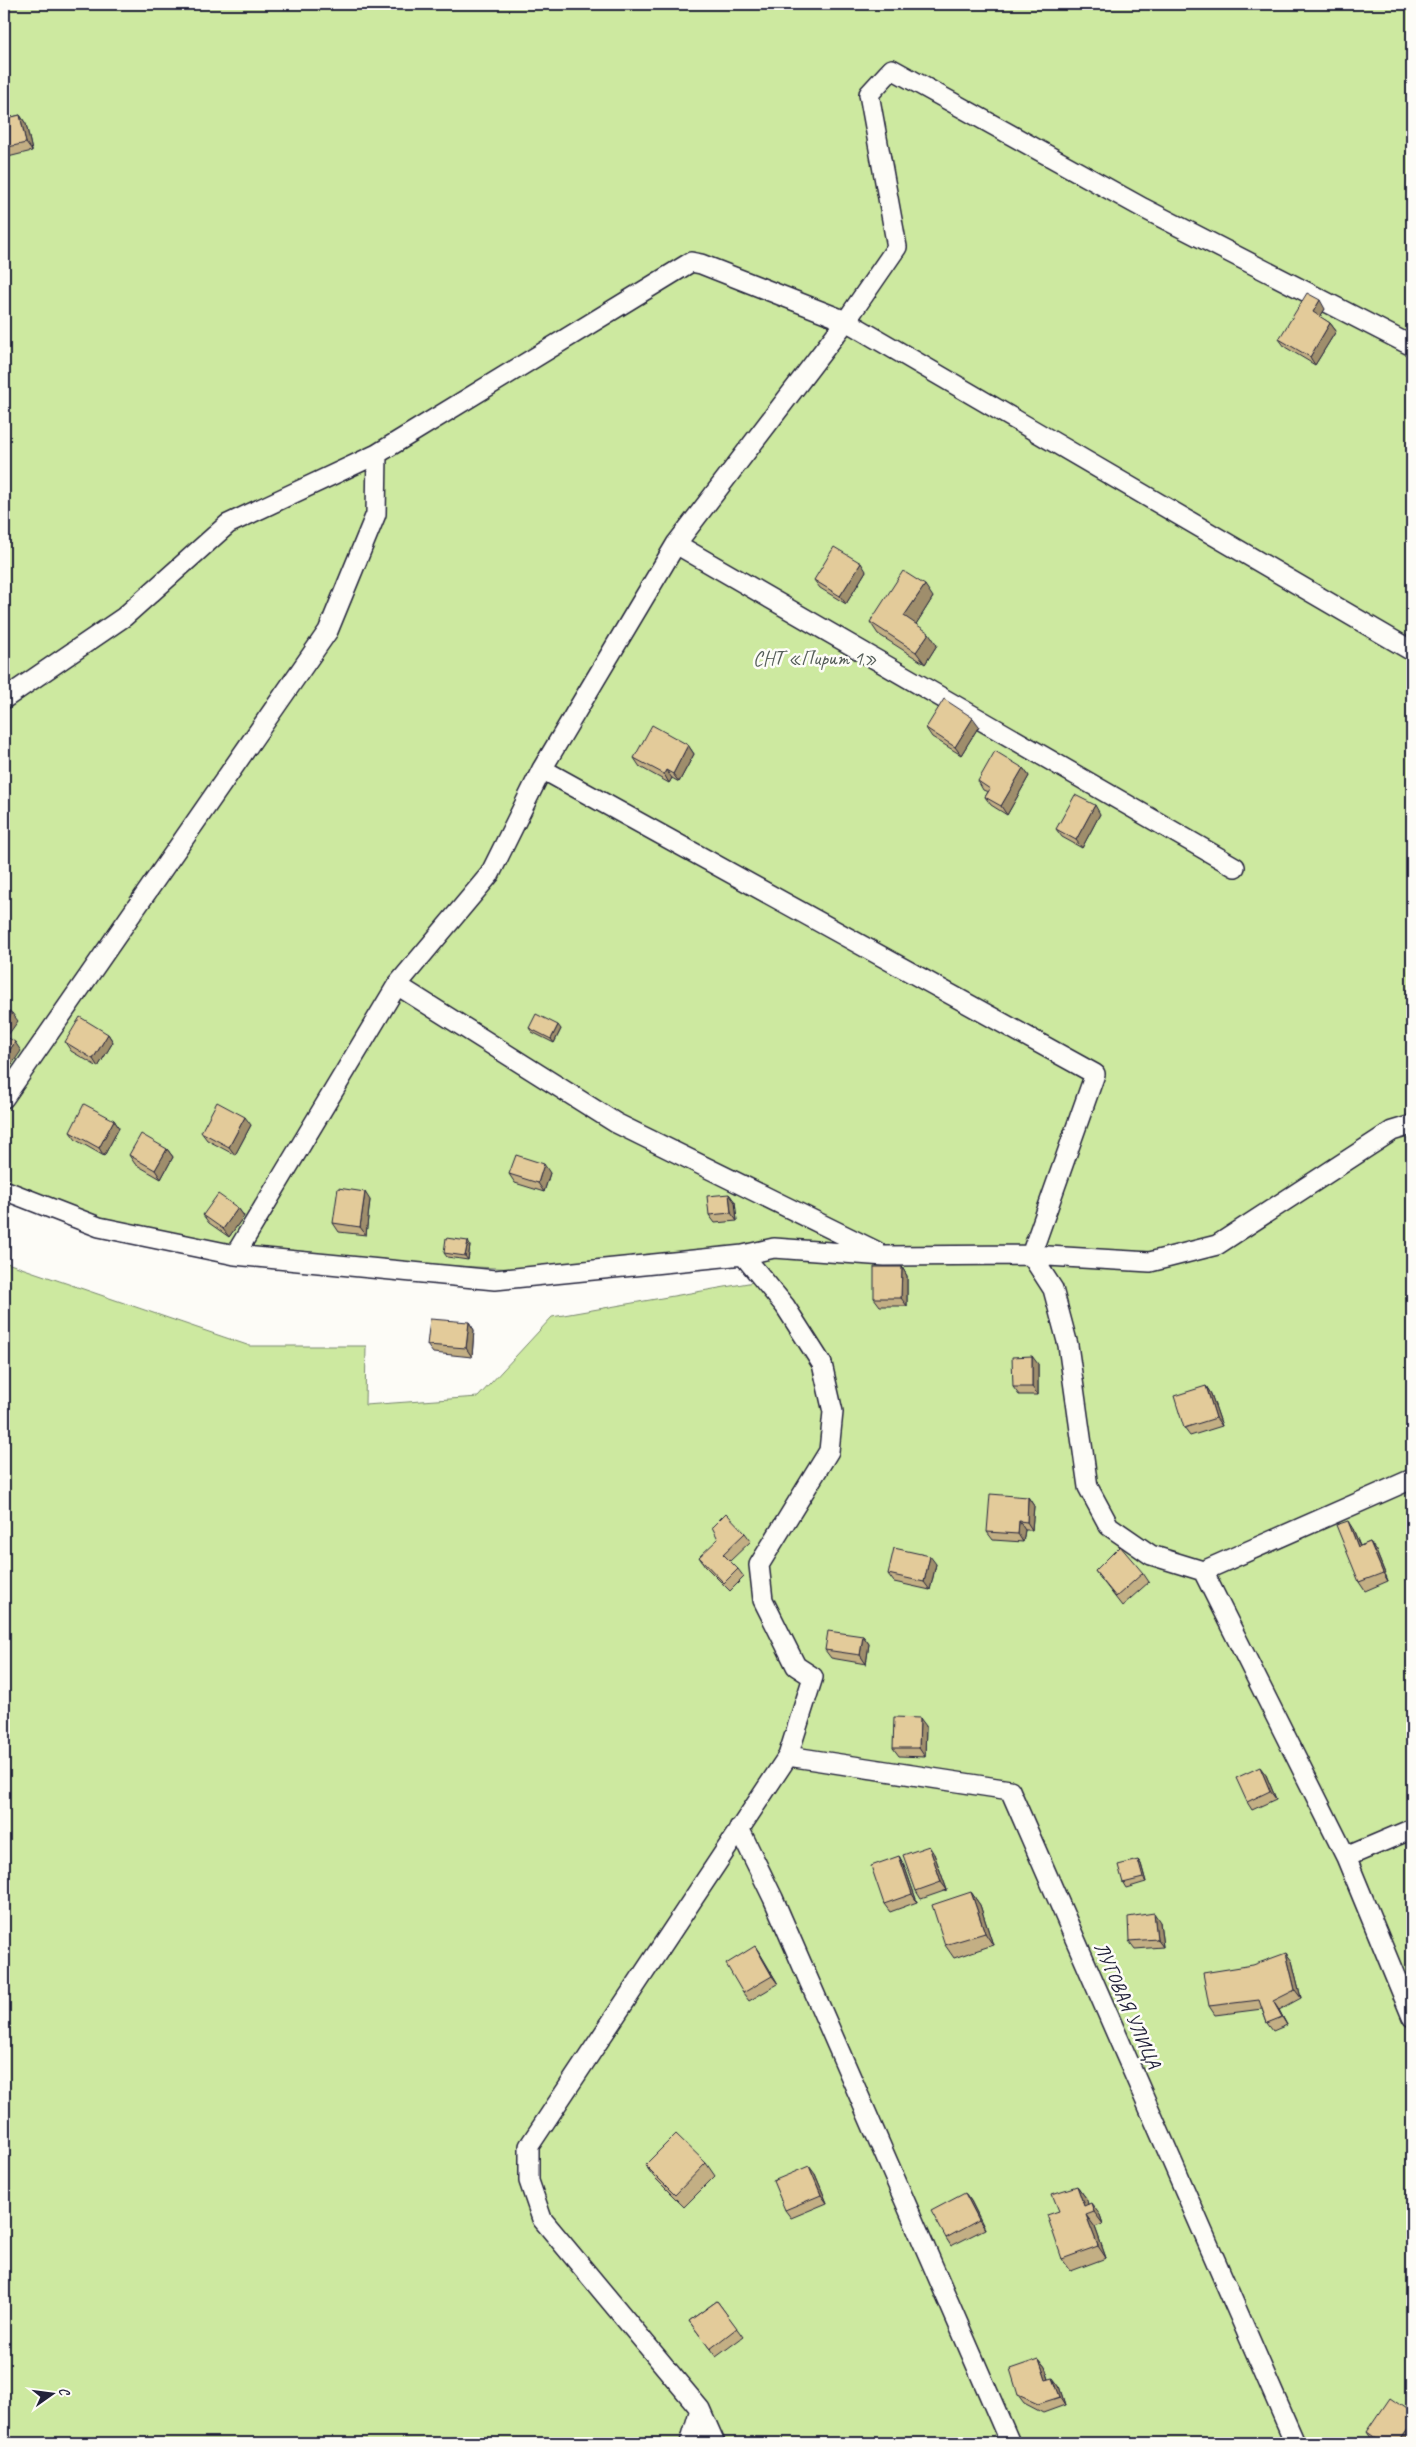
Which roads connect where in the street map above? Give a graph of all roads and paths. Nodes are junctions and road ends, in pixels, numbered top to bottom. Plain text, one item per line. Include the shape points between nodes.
1 (846, 321) junction
2 (1412, 346) edge
3 (376, 454) junction
4 (676, 544) junction
5 (1412, 651) edge
6 (4, 699) edge
7 (542, 769) junction
8 (1235, 868) dead end
9 (397, 985) junction
10 (4, 1098) edge
11 (1412, 1125) edge
12 (4, 1190) edge
13 (235, 1255) junction
14 (744, 1255) junction
15 (1031, 1255) junction
16 (885, 1256) junction
17 (1412, 1479) edge
18 (1203, 1571) junction
19 (788, 1756) junction
20 (739, 1828) junction
21 (1412, 1830) edge
22 (1346, 1857) junction
23 (1412, 2017) edge
24 (700, 2409) junction
25 (690, 2443) edge
26 (715, 2443) edge
27 (1010, 2443) edge
28 (1295, 2443) edge

1 - 2 street via 896,247 869,94 892,69 1143,208
1 - 3 street via 691,262
1 - 4 street
1 - 5 street
3 - 6 street via 228,524 124,617
3 - 10 street via 376,514 328,631
4 - 7 street
4 - 8 street
7 - 9 street via 490,874
7 - 15 street via 1095,1074
9 - 13 street
9 - 16 street via 616,1122
11 - 15 street via 1392,1131 1217,1245 1150,1262
12 - 13 street via 99,1227
13 - 14 street via 495,1280
14 - 16 street via 774,1248
14 - 19 street via 785,1306 822,1364 833,1412 829,1451 758,1565 763,1600 796,1666 813,1677
15 - 16 street
15 - 18 street via 1053,1289 1068,1345 1088,1487 1109,1526 1151,1555
17 - 18 street
18 - 22 street
19 - 20 street
19 - 28 street, ЛУГОВАЯ УЛИЦА via 1010,1790
20 - 24 street via 529,2146 529,2182 542,2218
20 - 27 street via 774,1898
21 - 22 street
22 - 23 street
24 - 25 street
24 - 26 street

